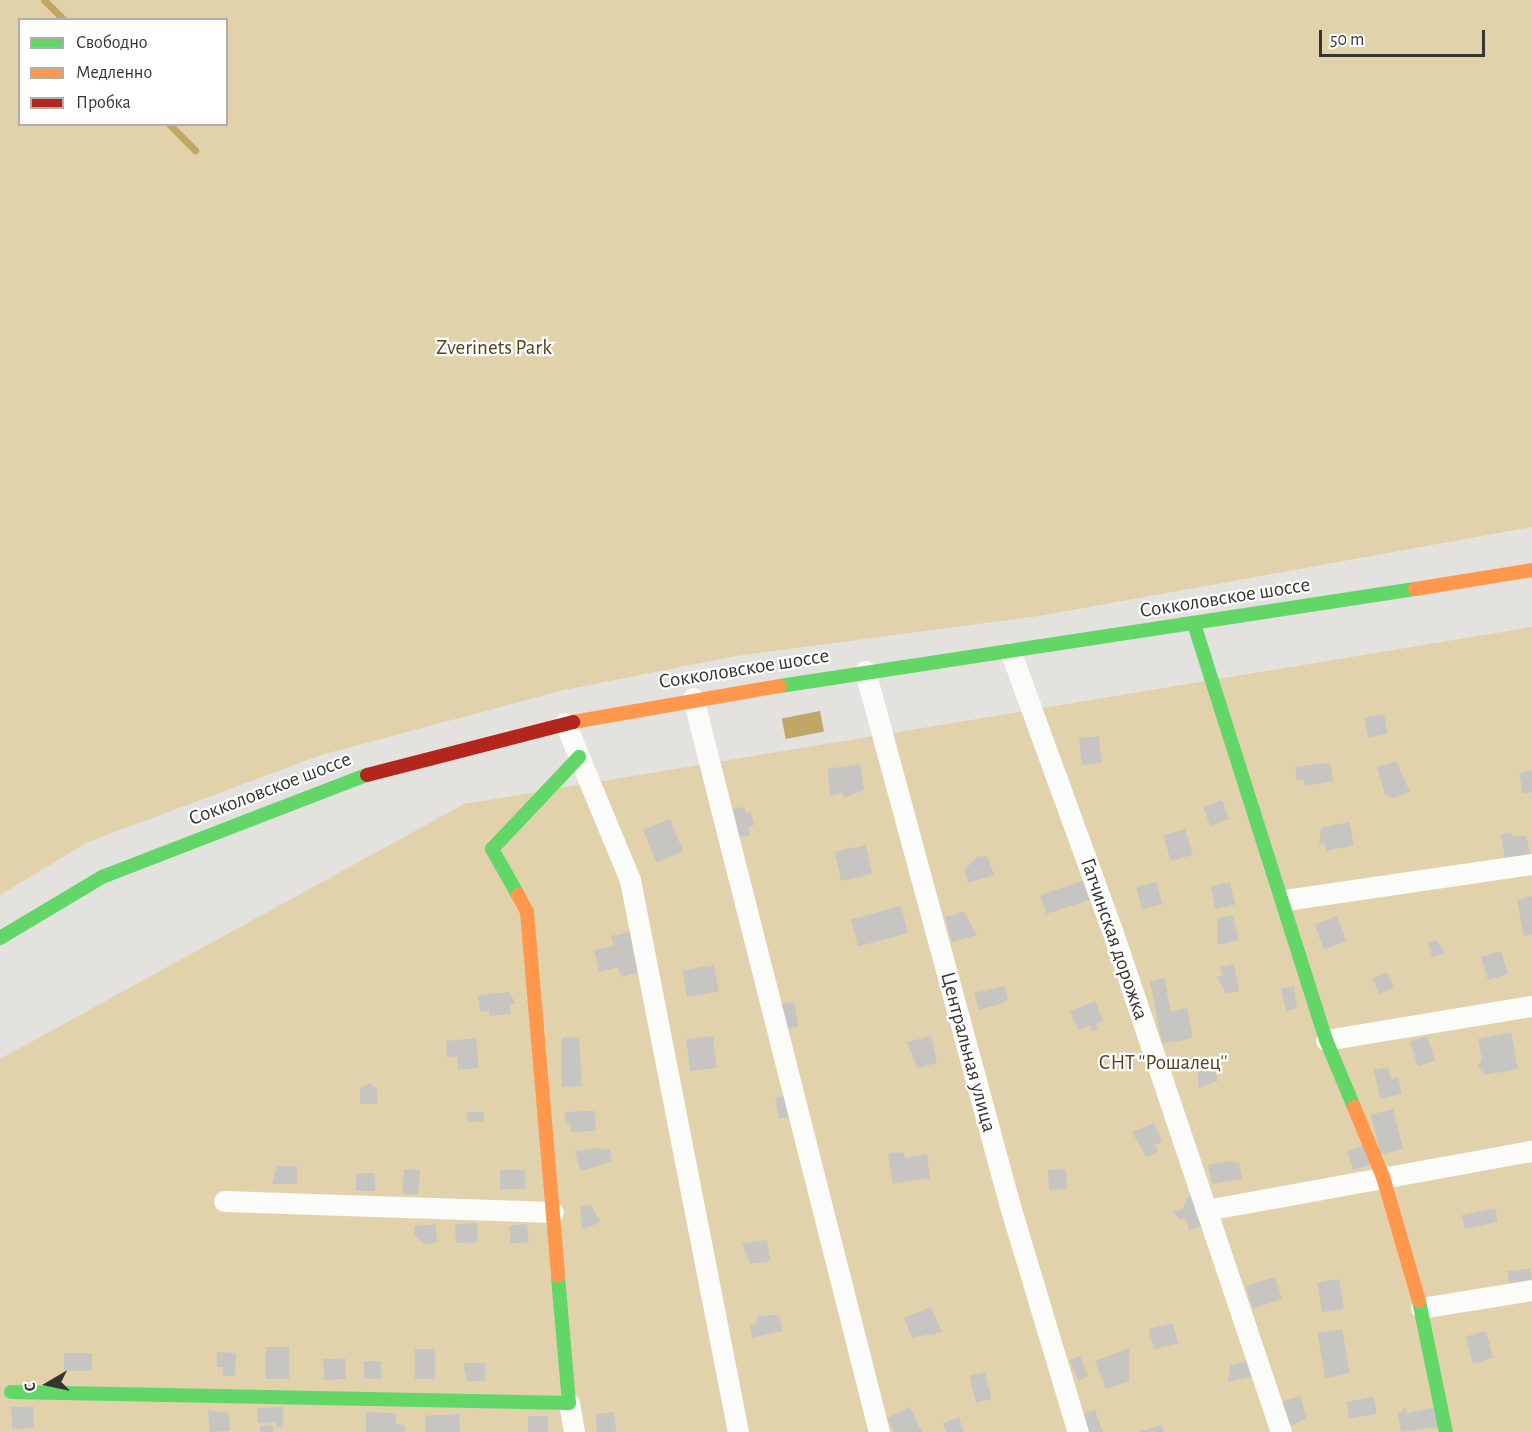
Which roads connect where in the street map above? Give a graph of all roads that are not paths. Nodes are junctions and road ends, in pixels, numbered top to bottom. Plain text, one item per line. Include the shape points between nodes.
1 (1532, 570) edge
2 (1194, 624) junction
3 (1011, 653) junction
4 (865, 670) junction
5 (693, 698) junction
6 (565, 723) junction
7 (579, 757) junction
8 (1532, 864) edge
9 (1285, 900) junction
10 (0, 938) edge
11 (1532, 1006) edge
12 (1326, 1040) junction
13 (1532, 1151) edge
14 (1383, 1177) junction
15 (224, 1201) dead end
16 (1206, 1210) junction
17 (553, 1212) junction
18 (1532, 1290) edge
19 (1420, 1308) junction
20 (11, 1392) dead end
21 (569, 1403) junction
22 (574, 1432) edge
23 (738, 1432) edge
24 (879, 1432) edge
25 (1078, 1432) edge
26 (1281, 1432) edge
27 (1446, 1432) edge

1 - 2 street, Сокколовское шоссе
2 - 3 street, Сокколовское шоссе
2 - 9 street
3 - 4 street, Сокколовское шоссе
3 - 16 street, Гатчинская дорожка
4 - 5 street, Сокколовское шоссе
4 - 25 street, Центральная улица via 1010,1206
5 - 6 street, Сокколовское шоссе
5 - 24 street
6 - 7 street
6 - 10 street, Сокколовское шоссе via 346,780 102,877
7 - 17 street via 492,849 527,912
7 - 23 street via 630,880
8 - 9 street
9 - 12 street
11 - 12 street
12 - 14 street
13 - 14 street
14 - 16 street
14 - 19 street
15 - 17 street
16 - 26 street, Гатчинская дорожка
17 - 21 street
18 - 19 street
19 - 27 street
20 - 21 street
21 - 22 street

